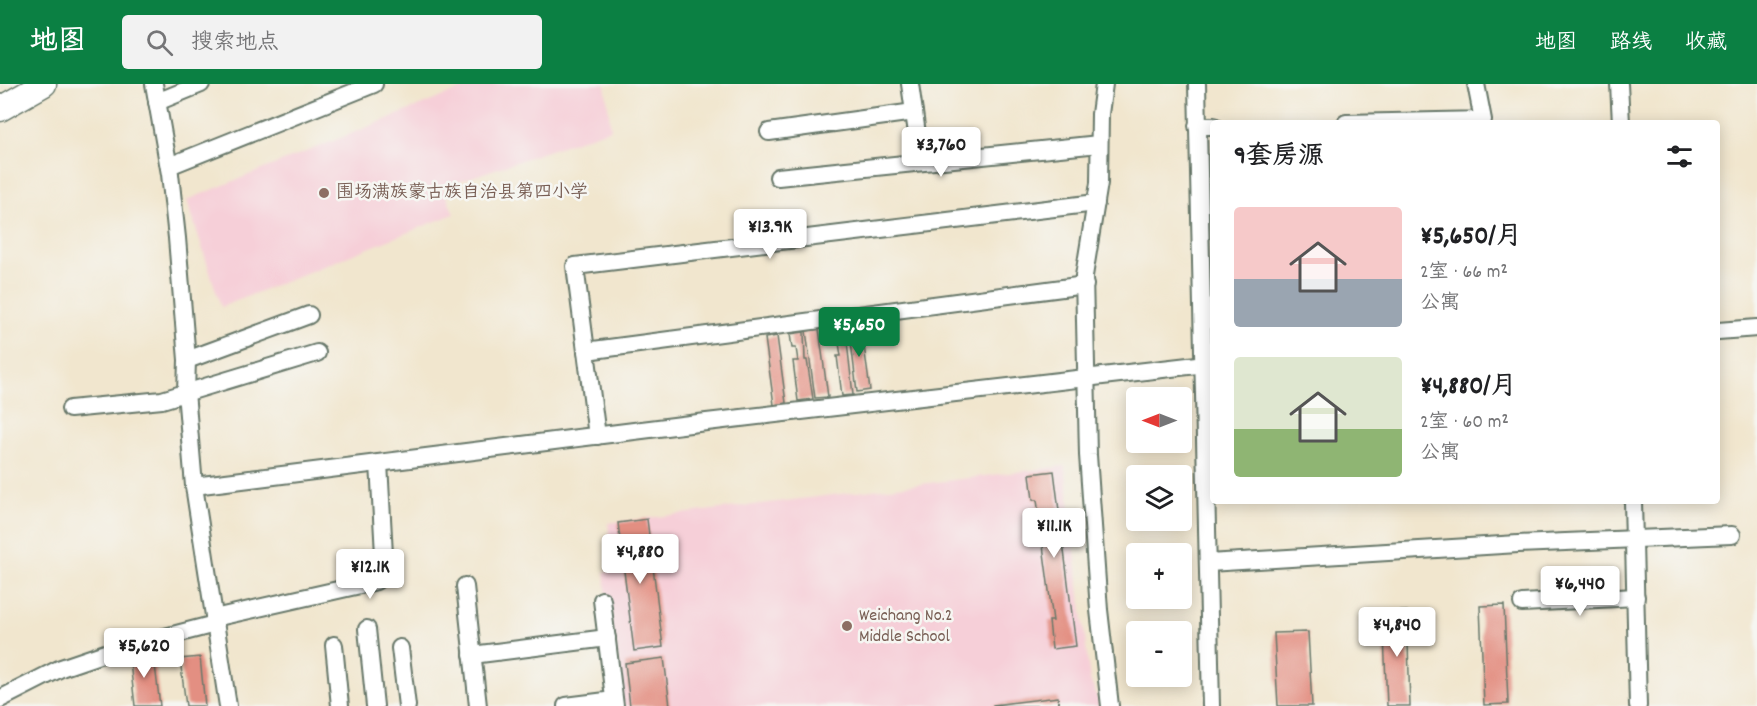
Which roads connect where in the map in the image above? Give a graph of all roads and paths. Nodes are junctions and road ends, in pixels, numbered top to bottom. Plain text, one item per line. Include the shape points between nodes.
1 (44, 84) edge
2 (154, 84) edge
3 (201, 84) edge
4 (374, 84) edge
5 (910, 84) edge
6 (1104, 84) edge
7 (1197, 84) edge
8 (1476, 84) edge
9 (1619, 84) edge
10 (157, 102) junction
11 (0, 109) edge
12 (914, 112) junction
13 (1483, 120) edge
14 (1621, 120) edge
15 (1205, 126) edge
16 (769, 132) dead end
17 (1100, 144) junction
18 (921, 162) junction
19 (169, 166) junction
20 (778, 177) dead end
21 (1096, 203) junction
22 (1207, 253) edge
23 (1085, 285) junction
24 (309, 315) dead end
25 (1757, 328) edge
26 (1720, 331) edge
27 (586, 351) junction
28 (317, 353) dead end
29 (187, 360) junction
30 (1208, 363) edge
31 (1088, 377) junction
32 (186, 392) junction
33 (70, 409) dead end
34 (597, 436) junction
35 (379, 463) junction
36 (194, 486) junction
37 (1633, 504) edge
38 (1732, 535) dead end
39 (1635, 539) junction
40 (1208, 563) junction
41 (465, 586) dead end
42 (1636, 597) junction
43 (602, 600) dead end
44 (1522, 603) dead end
45 (215, 621) junction
46 (367, 629) dead end
47 (607, 638) junction
48 (334, 645) dead end
49 (400, 648) dead end
50 (472, 655) junction
51 (0, 699) edge
52 (614, 703) edge
53 (228, 706) edge
54 (340, 706) edge
55 (375, 706) edge
56 (407, 706) edge
57 (478, 706) edge
58 (566, 706) edge
59 (1110, 706) edge
60 (1211, 706) edge
61 (1638, 706) edge

1 - 11 highway
2 - 10 street
3 - 10 street
4 - 19 street
5 - 12 street
6 - 17 street
7 - 15 street
8 - 13 street
9 - 14 street
10 - 19 street
12 - 16 street
12 - 18 street
15 - 22 street
17 - 18 street
17 - 21 street
18 - 20 street
19 - 29 street
21 - 23 street
21 - 27 street via 575,266
22 - 30 street
23 - 27 street
23 - 31 street
24 - 29 street
25 - 26 street
27 - 34 street
28 - 32 street
29 - 32 street
30 - 31 street
30 - 40 street
31 - 34 street
31 - 59 street via 1088,455
32 - 33 street via 162,400
32 - 36 street
34 - 35 street
35 - 36 street
35 - 45 street via 385,573 360,585
36 - 45 street
37 - 39 street
38 - 39 street
39 - 40 street
39 - 42 street
40 - 60 street
41 - 50 street
42 - 44 street
42 - 61 street
43 - 47 street
45 - 51 street via 61,668
45 - 53 street
46 - 55 street
47 - 50 street
47 - 52 street
48 - 54 street
49 - 56 street
50 - 57 street
52 - 58 street

